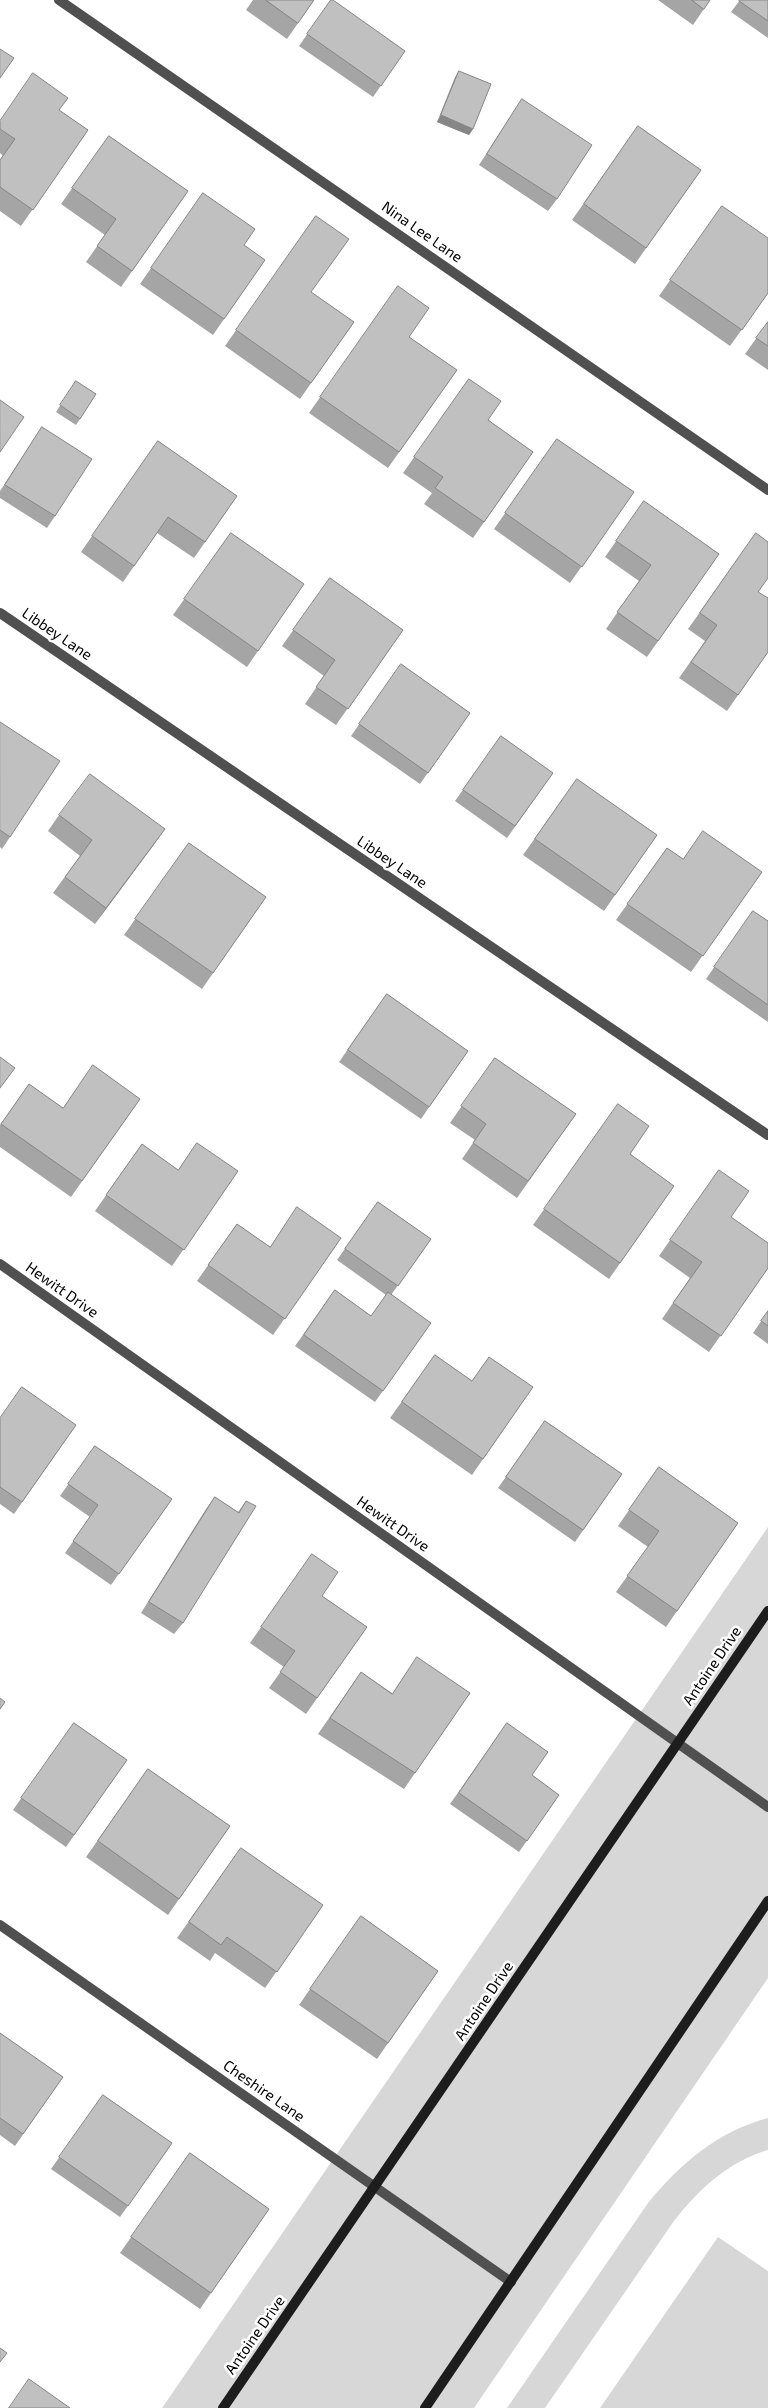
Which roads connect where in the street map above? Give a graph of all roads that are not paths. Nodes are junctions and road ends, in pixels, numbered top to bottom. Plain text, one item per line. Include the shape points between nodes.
1 (59, 0) edge
2 (768, 490) edge
3 (0, 613) edge
4 (768, 1135) edge
5 (0, 1264) edge
6 (768, 1611) edge
7 (677, 1744) junction
8 (768, 1807) edge
9 (768, 1900) edge
10 (0, 1925) edge
11 (376, 2188) junction
12 (511, 2282) junction
13 (223, 2408) edge
14 (425, 2408) edge

1 - 2 street, Nina Lee Lane
3 - 4 street, Libbey Lane
5 - 7 street, Hewitt Drive
6 - 7 main road, Antoine Drive
7 - 8 street, Hewitt Drive
7 - 11 main road, Antoine Drive
9 - 12 main road
10 - 11 street, Cheshire Lane
11 - 12 street, Cheshire Lane
11 - 13 main road, Antoine Drive
12 - 14 main road

